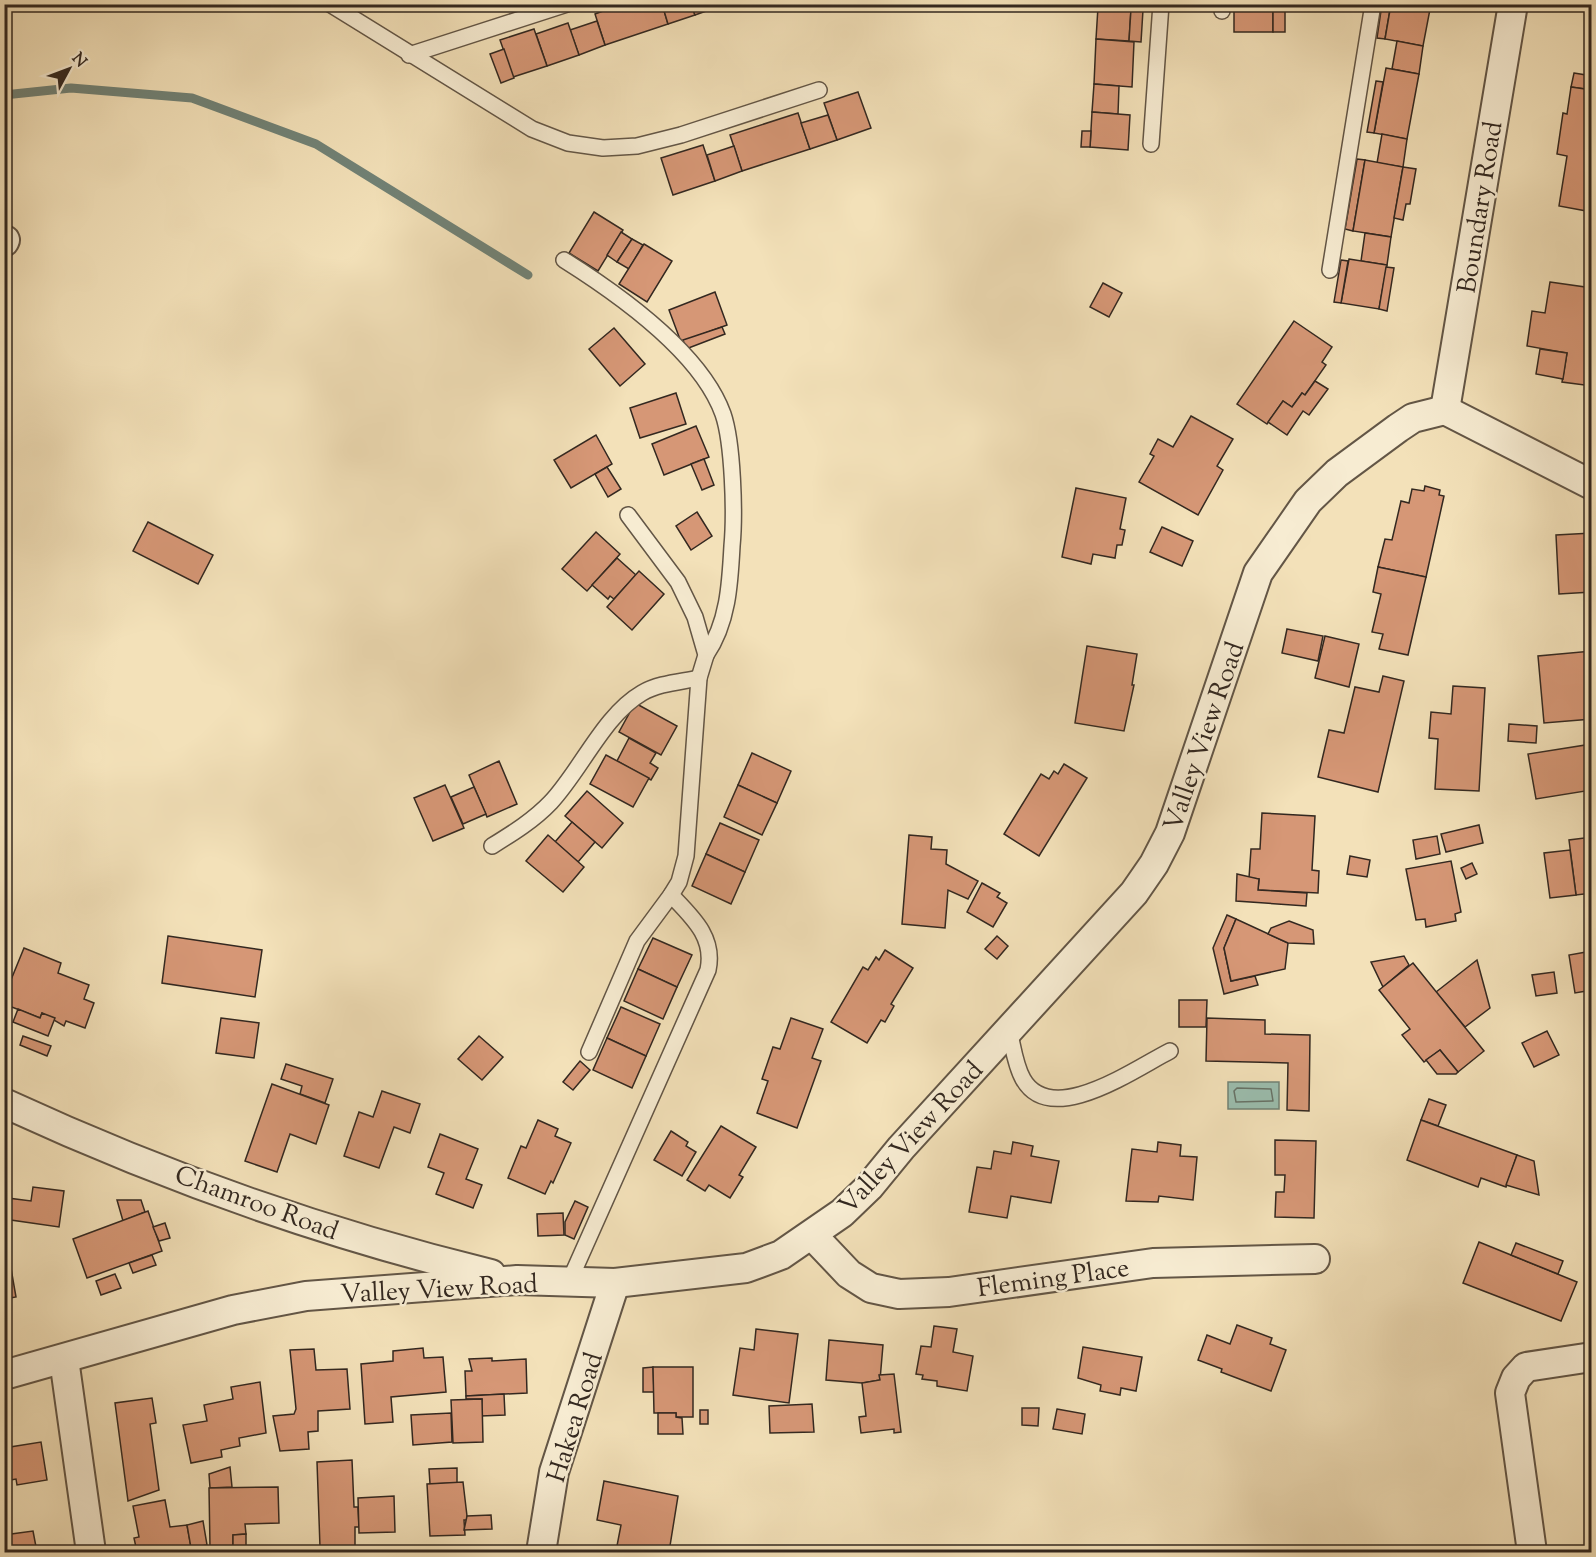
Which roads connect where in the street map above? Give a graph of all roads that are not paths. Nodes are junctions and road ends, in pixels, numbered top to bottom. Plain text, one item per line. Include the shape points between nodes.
1 (567, 4) edge
2 (1161, 4) edge
3 (1373, 4) edge
4 (1513, 4) edge
5 (331, 5) edge
6 (409, 55) junction
7 (819, 90) dead end
8 (1151, 144) dead end
9 (564, 260) dead end
10 (1330, 270) dead end
11 (1445, 410) junction
12 (1592, 485) edge
13 (628, 515) dead end
14 (706, 655) junction
15 (699, 678) junction
16 (492, 846) dead end
17 (671, 896) junction
18 (1009, 1030) junction
19 (1170, 1051) dead end
20 (589, 1052) dead end
21 (4, 1103) edge
22 (812, 1235) junction
23 (1315, 1259) dead end
24 (517, 1280) junction
25 (569, 1282) junction
26 (615, 1283) junction
27 (1592, 1357) edge
28 (64, 1359) junction
29 (4, 1375) edge
30 (91, 1552) edge
31 (541, 1552) edge
32 (1532, 1552) edge

1 - 6 lane
2 - 8 lane
3 - 10 lane
4 - 11 street, Boundary Road
5 - 6 lane
6 - 7 lane via 531,129 568,143 603,148 637,146 681,135
9 - 14 lane via 616,292 664,335 702,378 724,416 733,511 730,579 717,638
11 - 12 street
11 - 18 street, Valley View Road via 1413,418 1337,473 1308,501 1280,539 1258,573 1170,833 1134,893
13 - 14 lane via 678,582 695,617
14 - 15 lane
15 - 16 lane via 653,687 640,694 617,715 552,801
15 - 17 lane via 686,856
17 - 20 lane via 637,940
17 - 25 lane via 705,935 710,949 708,970
18 - 19 lane via 1024,1080 1038,1095 1056,1100 1080,1097
18 - 22 street, Valley View Road via 869,1187 842,1214
21 - 24 street, Chamroo Road via 72,1134 339,1232
22 - 23 street, Fleming Place via 849,1275 871,1288 899,1294 949,1292 1153,1263
22 - 26 street, Valley View Road via 781,1255 746,1268
24 - 25 street, Valley View Road
24 - 28 street, Valley View Road via 306,1296 233,1310
25 - 26 street, Valley View Road
26 - 31 street, Hakea Road via 554,1472
27 - 32 street via 1526,1367 1510,1393
28 - 29 street, Valley View Road
28 - 30 street

